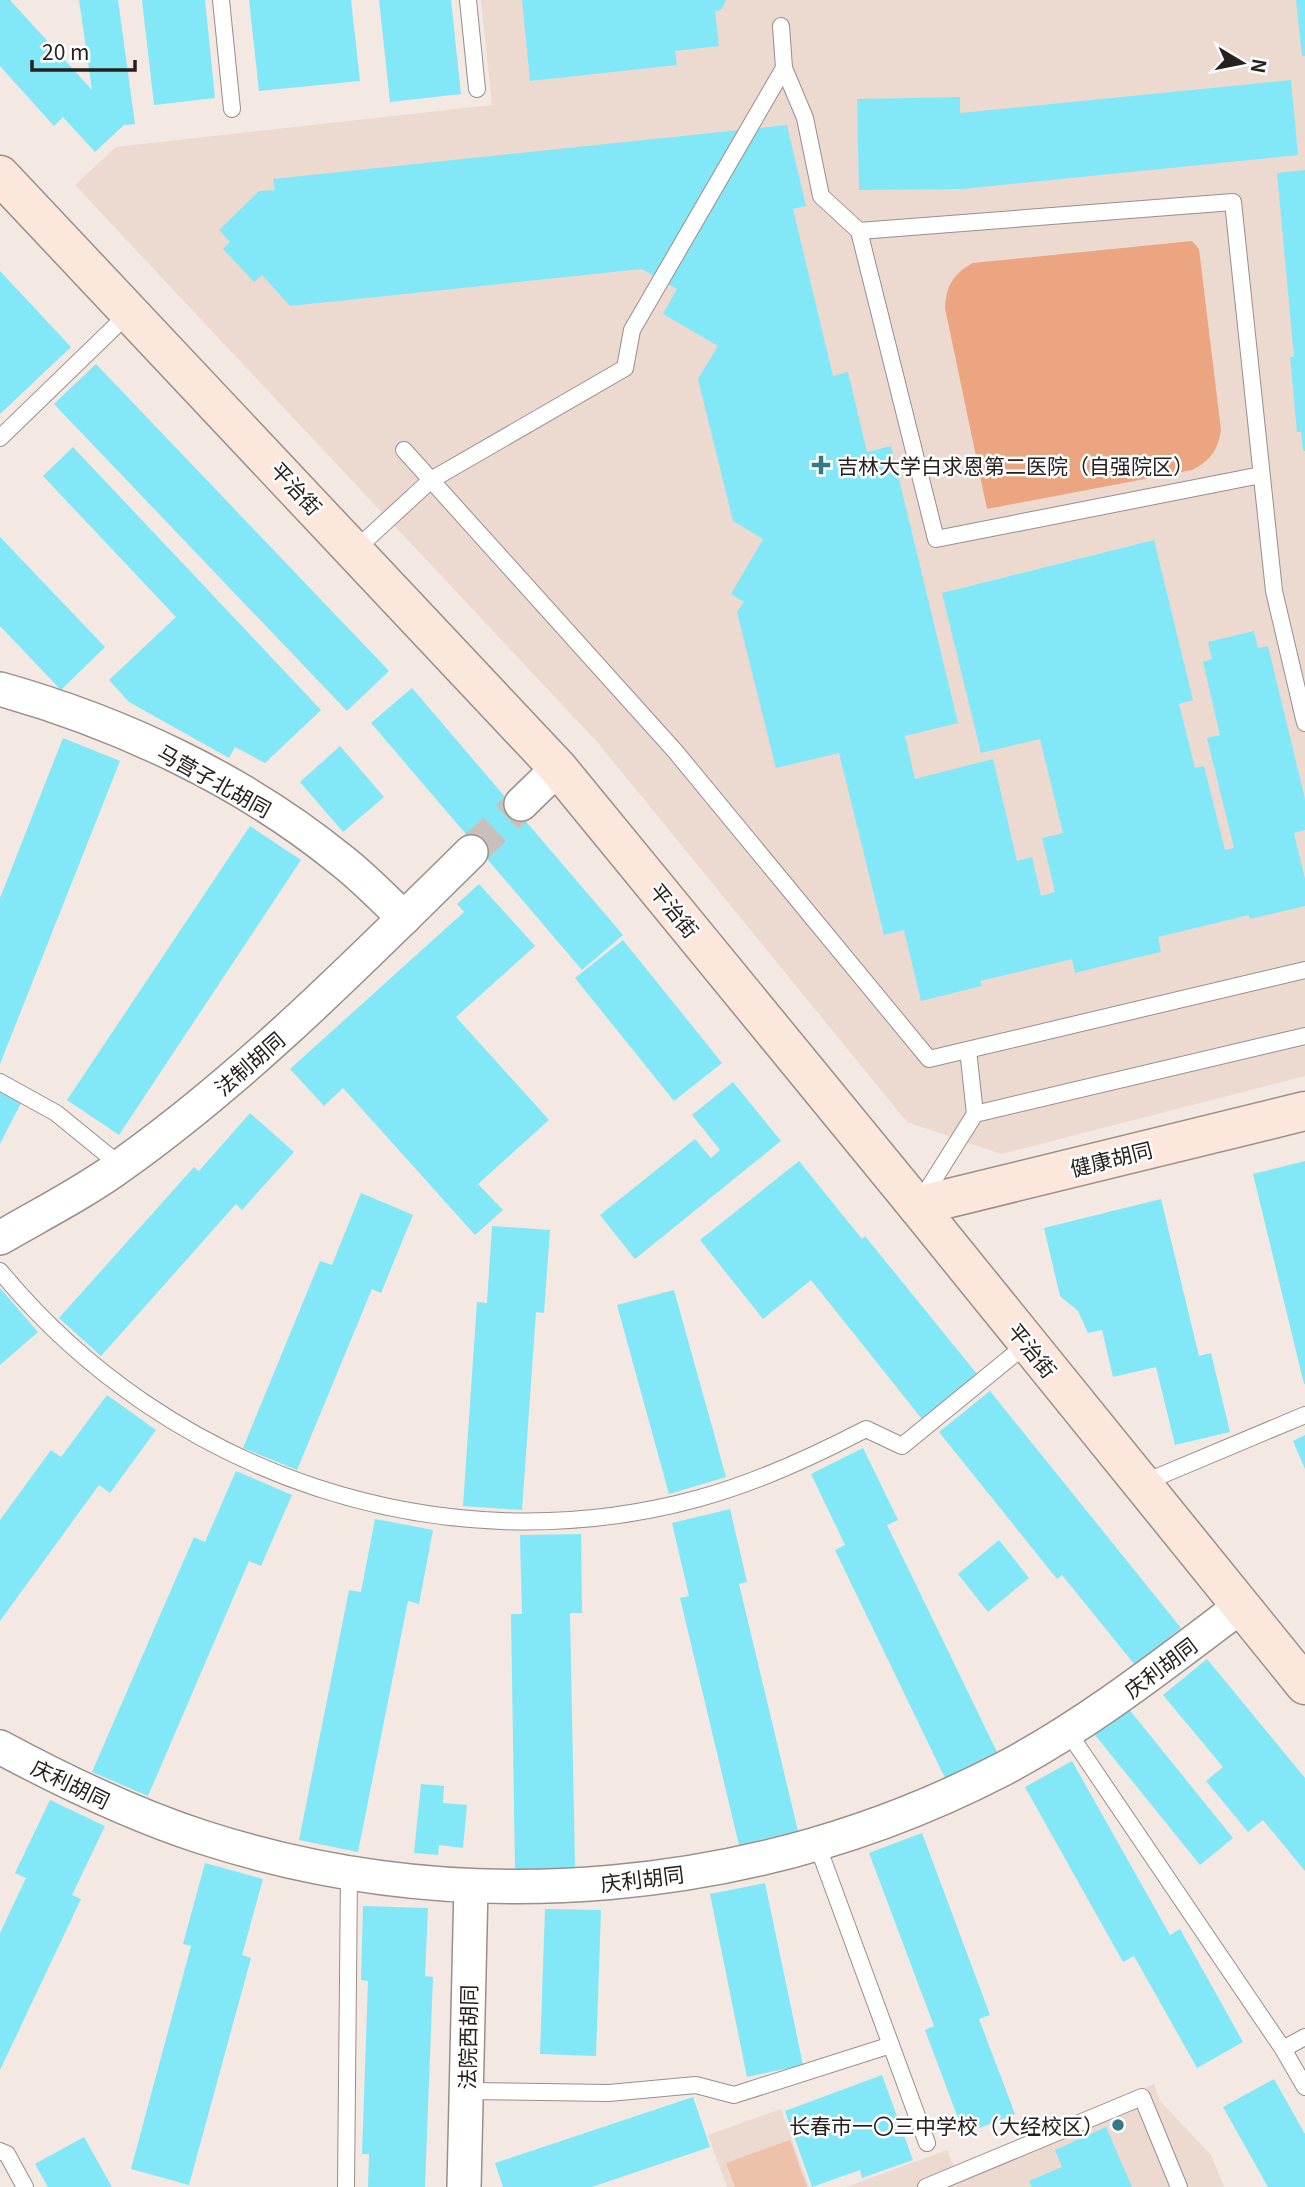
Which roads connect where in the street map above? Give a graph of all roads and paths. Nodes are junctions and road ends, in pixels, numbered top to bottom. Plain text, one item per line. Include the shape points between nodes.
1 (220, 0) edge
2 (468, 0) edge
3 (781, 26) dead end
4 (784, 68) junction
5 (477, 89) dead end
6 (232, 110) dead end
7 (0, 175) edge
8 (859, 231) junction
9 (130, 312) junction
10 (0, 438) edge
11 (404, 450) dead end
12 (1261, 475) junction
13 (431, 480) junction
14 (355, 550) junction
15 (0, 689) edge
16 (1305, 723) edge
17 (558, 768) junction
18 (521, 804) tunnel mouth
19 (471, 852) tunnel mouth
20 (404, 918) junction
21 (1305, 970) edge
22 (1305, 1036) edge
23 (968, 1050) junction
24 (0, 1082) edge
25 (1305, 1111) edge
26 (975, 1114) junction
27 (121, 1166) junction
28 (917, 1206) junction
29 (0, 1238) edge
30 (0, 1271) edge
31 (1028, 1343) junction
32 (1305, 1415) edge
33 (1141, 1483) junction
34 (1241, 1606) junction
35 (1305, 1685) edge
36 (1068, 1731) junction
37 (0, 1747) edge
38 (817, 1844) junction
39 (349, 1873) junction
40 (471, 1886) junction
41 (1305, 2037) edge
42 (891, 2045) junction
43 (1283, 2049) junction
44 (1305, 2087) edge
45 (466, 2091) junction
46 (927, 2143) dead end
47 (0, 2151) edge
48 (25, 2187) edge
49 (346, 2187) edge
50 (464, 2187) edge
51 (926, 2187) edge
52 (1179, 2187) edge

1 - 6 lane
2 - 5 lane
3 - 4 lane
4 - 8 lane via 805,118 821,196
4 - 13 lane via 632,330 625,368
7 - 9 street, 平治街
8 - 12 lane via 936,539
8 - 12 lane via 1233,202
9 - 10 lane
9 - 14 street, 平治街
11 - 13 lane
12 - 16 lane via 1274,591
13 - 14 lane
13 - 23 lane via 675,751 929,1059
14 - 17 street, 平治街
15 - 20 street, 马营子北胡同 via 98,721 225,782 342,860
17 - 18 street
17 - 28 street, 平治街
19 - 20 street, 法制胡同
20 - 27 street, 法制胡同 via 231,1079
21 - 23 lane
22 - 26 lane
23 - 26 lane
24 - 27 lane via 56,1113
25 - 28 street, 健康胡同
26 - 28 lane
27 - 29 street, 法制胡同
28 - 31 street, 平治街
30 - 31 lane via 56,1333 98,1370 191,1433 251,1463 332,1493 400,1510 460,1518 581,1519 640,1511 756,1480 866,1429 902,1447
31 - 33 street, 平治街
32 - 33 lane
33 - 34 street, 平治街
34 - 35 street, 平治街
34 - 36 street, 庆利胡同
36 - 38 street, 庆利胡同 via 936,1801
36 - 43 lane
37 - 39 street, 庆利胡同 via 130,1811 201,1837
38 - 40 street, 庆利胡同 via 721,1868 647,1880
38 - 42 lane
39 - 40 street, 庆利胡同
39 - 49 lane
40 - 45 street, 法院西胡同
41 - 43 lane
42 - 45 lane via 734,2095 696,2085 610,2094
42 - 46 lane
43 - 44 lane
45 - 50 street, 法院西胡同
47 - 48 lane
51 - 52 lane via 1142,2098

